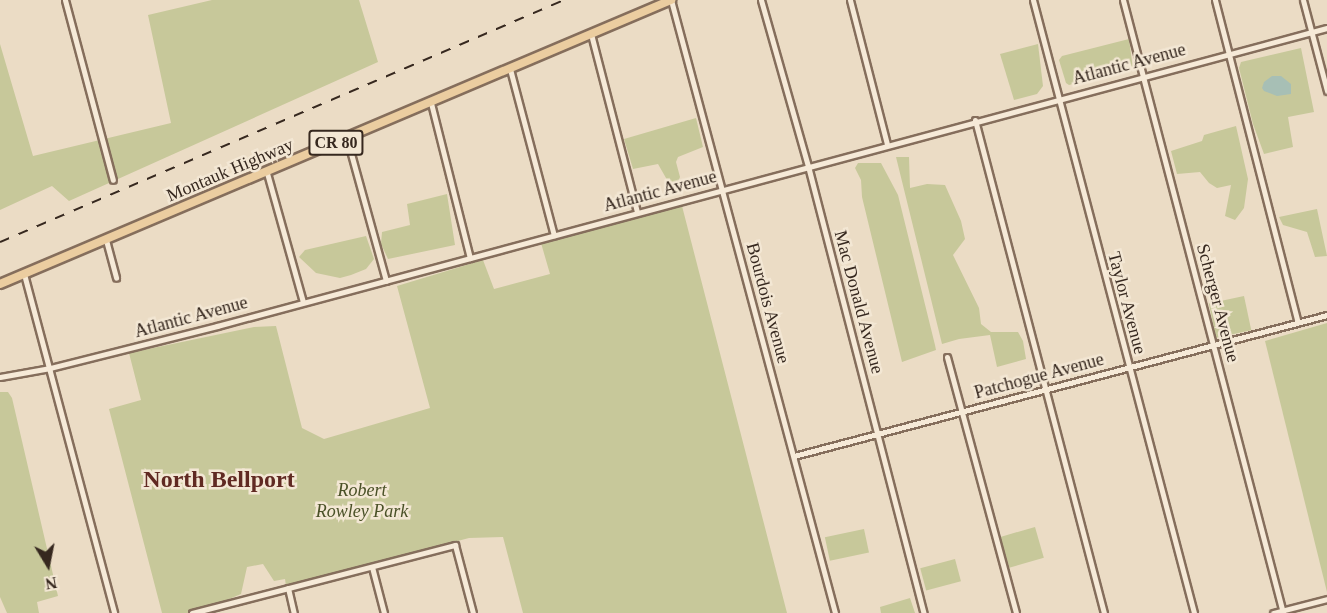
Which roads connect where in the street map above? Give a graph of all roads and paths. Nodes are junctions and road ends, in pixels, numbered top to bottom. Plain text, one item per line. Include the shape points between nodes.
1 (65, 0) edge
2 (671, 0) edge
3 (761, 0) edge
4 (850, 0) edge
5 (1033, 0) edge
6 (1123, 0) edge
7 (1215, 0) edge
8 (1303, 0) edge
9 (1327, 28) edge
10 (1311, 32) junction
11 (591, 34) junction
12 (1229, 53) junction
13 (510, 69) junction
14 (1143, 76) junction
15 (1327, 91) edge
16 (1057, 99) junction
17 (431, 103) junction
18 (975, 120) junction
19 (347, 139) junction
20 (887, 144) junction
21 (808, 166) junction
22 (267, 173) junction
23 (113, 180) dead end
24 (722, 190) junction
25 (637, 212) junction
26 (554, 234) junction
27 (106, 240) junction
28 (470, 258) junction
29 (24, 274) junction
30 (116, 278) dead end
31 (386, 281) junction
32 (0, 284) edge
33 (303, 303) junction
34 (1327, 315) edge
35 (1298, 323) junction
36 (1214, 346) junction
37 (947, 357) dead end
38 (50, 368) junction
39 (1129, 369) junction
40 (0, 377) edge
41 (1043, 390) junction
42 (961, 412) junction
43 (878, 435) junction
44 (794, 456) junction
45 (372, 567) junction
46 (288, 588) junction
47 (1327, 599) edge
48 (203, 612) edge
49 (1282, 612) edge
50 (114, 613) edge
51 (192, 613) edge
52 (294, 613) edge
53 (384, 613) edge
54 (473, 613) edge
55 (835, 613) edge
56 (924, 613) edge
57 (1016, 613) edge
58 (1104, 613) edge
59 (1194, 613) edge
60 (1273, 613) edge

1 - 23 street
2 - 11 main road, Montauk Highway / CR 80
2 - 24 street, Bourdois Avenue
3 - 21 street, Mac Donald Avenue
4 - 20 street
5 - 16 street, Taylor Avenue
6 - 14 street, Scherger Avenue
7 - 12 street
8 - 10 street
9 - 10 street, Atlantic Avenue
10 - 12 street, Atlantic Avenue
10 - 15 street
11 - 13 main road, Montauk Highway / CR 80
11 - 25 street
12 - 14 street, Atlantic Avenue
12 - 35 street
13 - 17 main road, Montauk Highway / CR 80
13 - 26 street
14 - 16 street, Atlantic Avenue
14 - 36 street, Scherger Avenue
16 - 18 street, Atlantic Avenue
16 - 39 street, Taylor Avenue
17 - 19 main road, Montauk Highway / CR 80
17 - 28 street
18 - 20 street, Atlantic Avenue
18 - 41 street
19 - 22 main road, Montauk Highway / CR 80
19 - 31 street
20 - 21 street, Atlantic Avenue
21 - 24 street, Atlantic Avenue
21 - 43 street, Mac Donald Avenue
22 - 27 main road, Montauk Highway / CR 80
22 - 33 street
24 - 25 street, Atlantic Avenue
24 - 44 street, Bourdois Avenue
25 - 26 street, Atlantic Avenue
26 - 28 street, Atlantic Avenue
27 - 29 main road, Montauk Highway / CR 80
27 - 30 street
28 - 31 street, Atlantic Avenue
29 - 32 main road, Montauk Highway / CR 80
29 - 38 street
31 - 33 street, Atlantic Avenue
33 - 38 street, Atlantic Avenue
34 - 35 street, Patchogue Avenue
35 - 36 street, Patchogue Avenue
36 - 39 street, Patchogue Avenue
36 - 49 street, Scherger Avenue
37 - 42 street
38 - 40 street, Atlantic Avenue
38 - 50 street
39 - 41 street, Patchogue Avenue
39 - 59 street, Taylor Avenue
41 - 42 street, Patchogue Avenue
41 - 58 street
42 - 43 street, Patchogue Avenue
42 - 57 street
43 - 44 street, Patchogue Avenue
43 - 56 street, Mac Donald Avenue
44 - 55 street, Bourdois Avenue
45 - 46 street
45 - 53 street
45 - 54 street via 455,545
46 - 48 street
46 - 52 street
47 - 49 street
48 - 51 street
49 - 60 street

